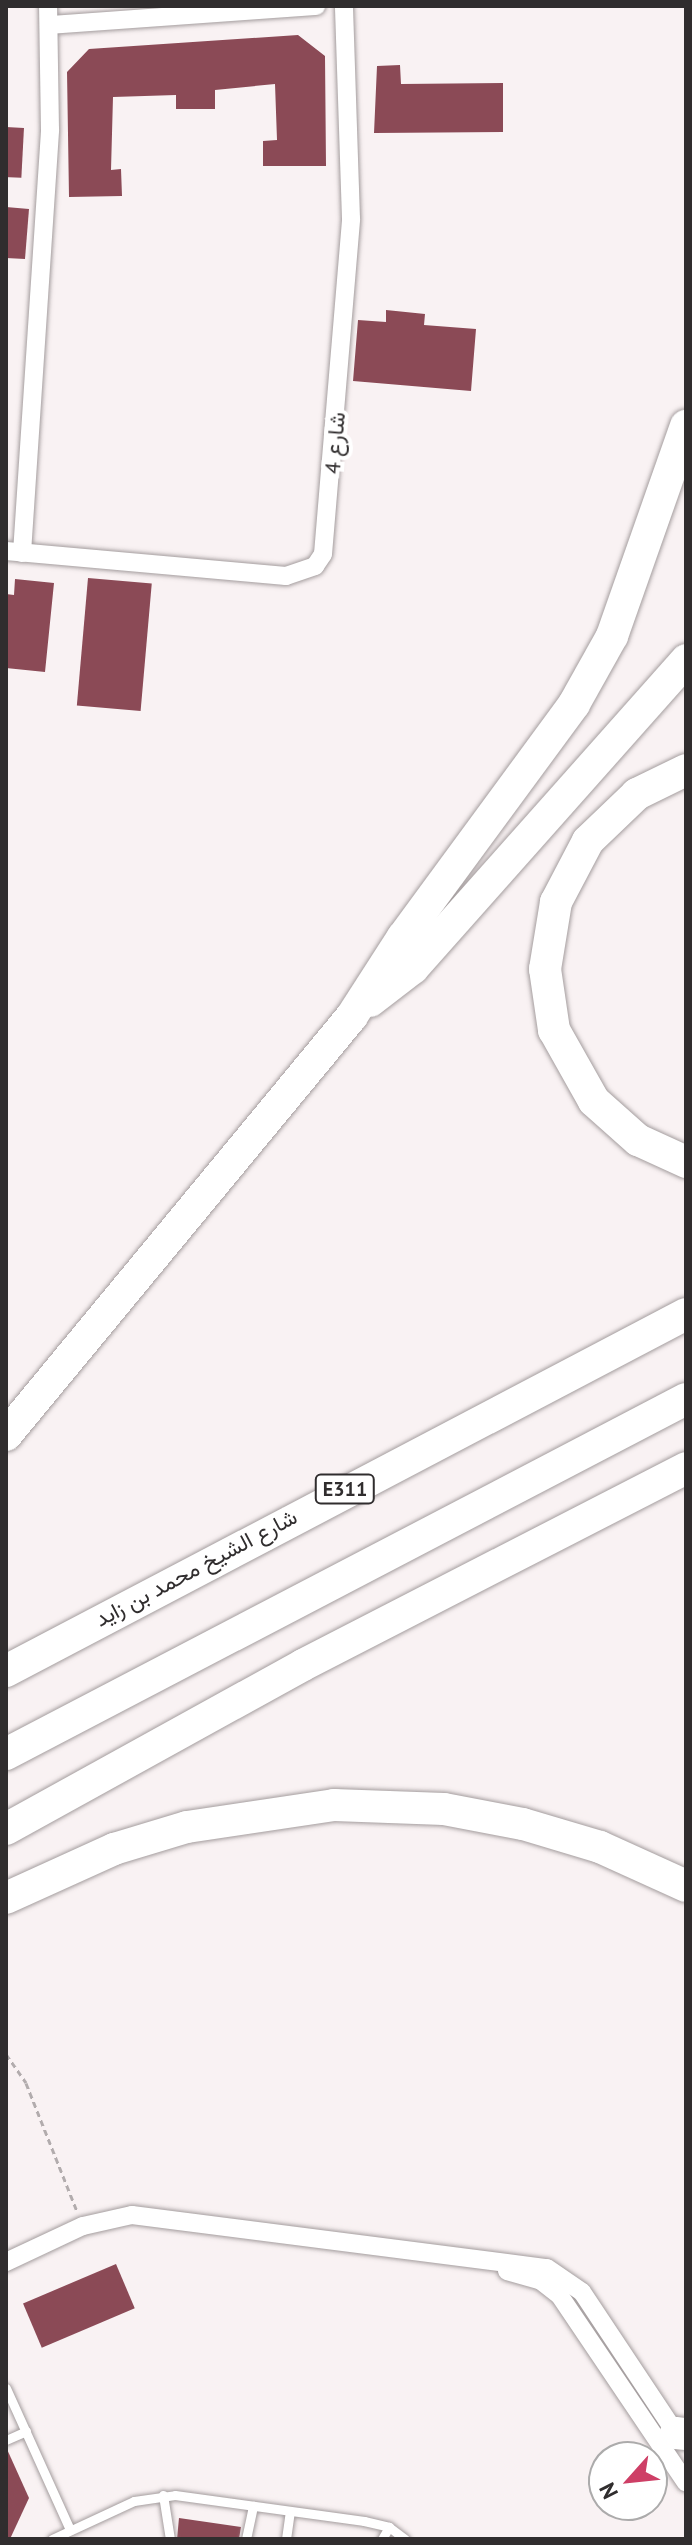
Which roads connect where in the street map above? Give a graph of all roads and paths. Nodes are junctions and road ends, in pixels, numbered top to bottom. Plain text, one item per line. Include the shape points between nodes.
1 (48, 6) edge
2 (316, 6) edge
3 (344, 6) edge
4 (50, 25) junction
5 (686, 426) edge
6 (14, 552) edge
7 (686, 660) edge
8 (686, 770) edge
9 (352, 1016) junction
10 (686, 1162) edge
11 (686, 1314) edge
12 (686, 1399) edge
13 (6, 1435) edge
14 (686, 1468) edge
15 (6, 1671) edge
16 (6, 1754) edge
17 (6, 1829) edge
18 (686, 1886) edge
19 (6, 1898) edge
20 (6, 2054) edge
21 (83, 2226) junction
22 (6, 2262) edge
23 (485, 2263) junction
24 (6, 2388) edge
25 (26, 2431) junction
26 (683, 2439) edge
27 (6, 2440) edge
28 (686, 2483) edge
29 (163, 2495) junction
30 (253, 2506) junction
31 (290, 2511) junction
32 (389, 2527) junction
33 (70, 2530) junction
34 (52, 2539) edge
35 (170, 2539) edge
36 (246, 2539) edge
37 (286, 2539) edge
38 (382, 2539) edge
39 (405, 2539) edge

1 - 4 street
2 - 4 street
3 - 6 street, شارع 4 via 351,219 323,554 315,566 286,576
4 - 6 street via 50,130
5 - 9 highway via 612,636 574,704 403,937
7 - 9 highway via 413,968
8 - 10 highway via 637,794 588,841 556,902 545,969 554,1030 594,1101 638,1140
9 - 13 highway
11 - 15 highway, شارع الشيخ محمد بن زايد / E311
12 - 16 highway
14 - 17 highway via 303,1665
18 - 19 highway via 600,1847 523,1824 432,1808 334,1805 261,1812 162,1834 79,1863
20 - 21 path via 26,2083
21 - 22 street
21 - 23 street via 132,2215 158,2217
23 - 26 street via 534,2264 571,2281
23 - 28 street via 531,2277 560,2296
24 - 25 lane
25 - 27 lane
25 - 33 lane
29 - 30 lane
29 - 33 lane via 134,2501
29 - 35 lane
30 - 31 lane
30 - 36 lane
31 - 32 lane
31 - 37 lane
32 - 38 lane
32 - 39 lane
33 - 34 lane

